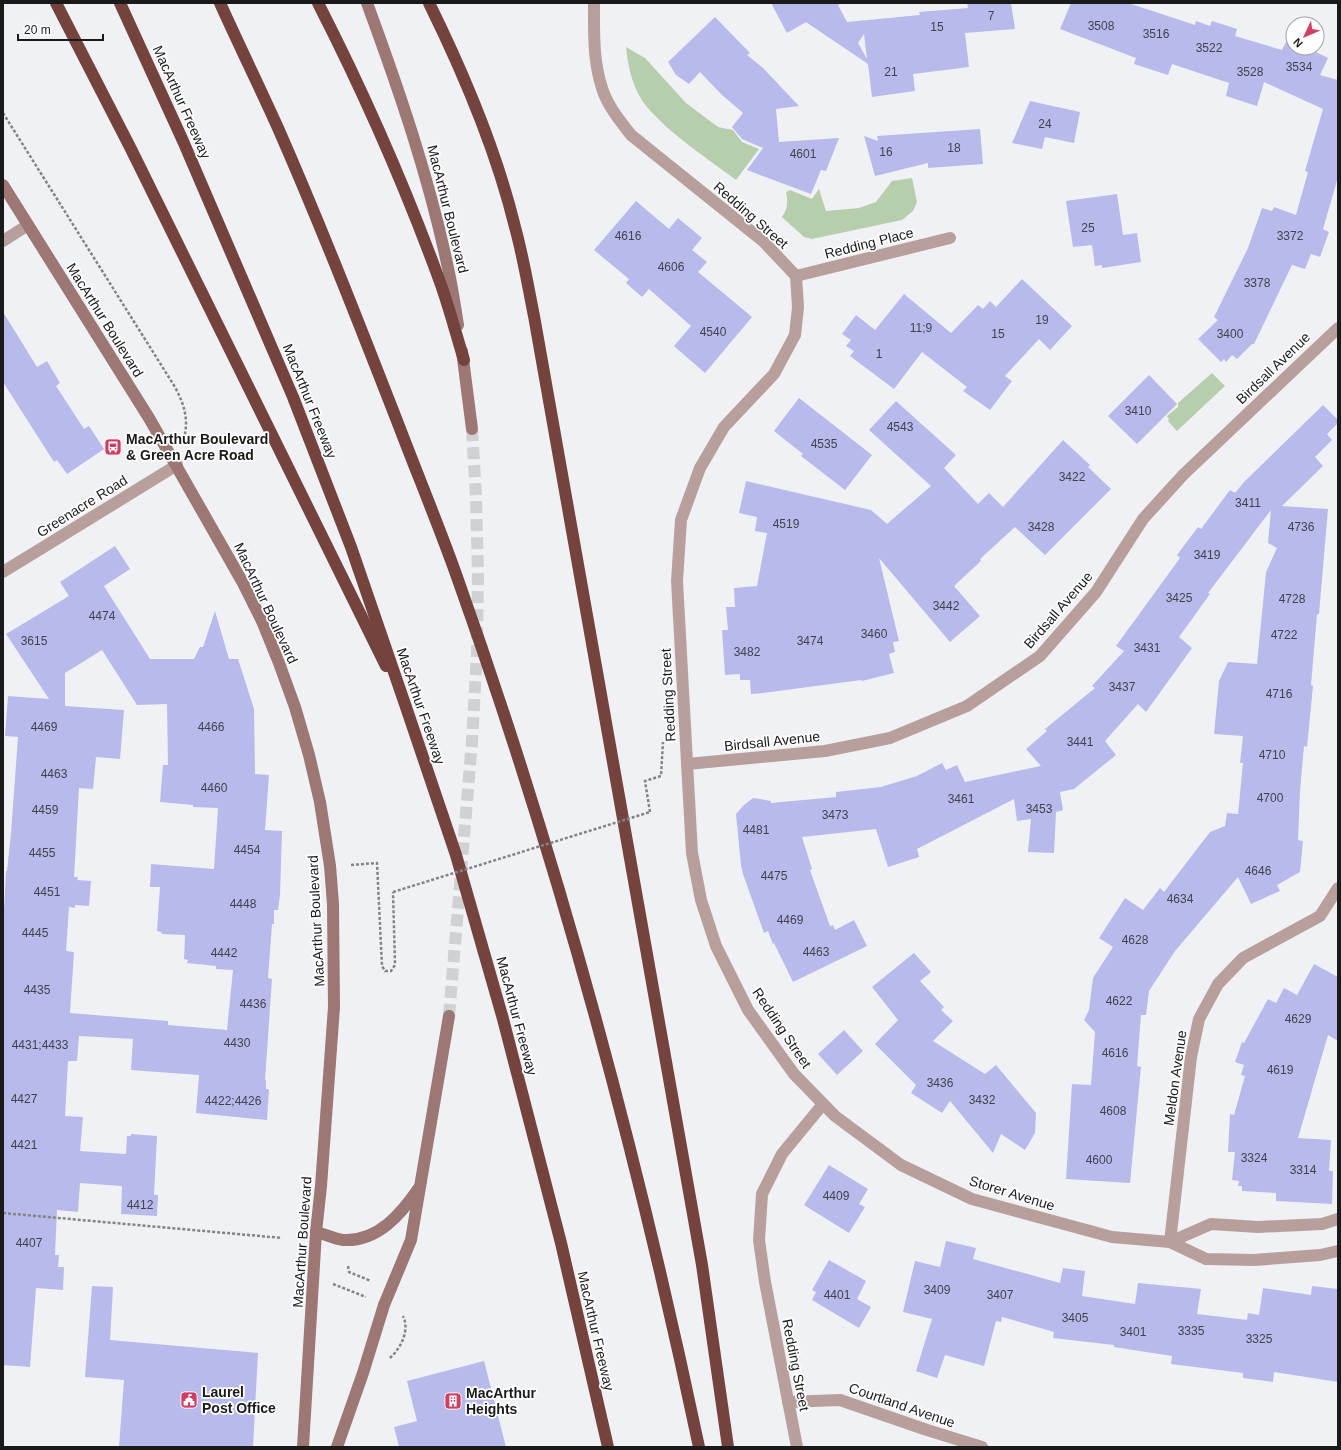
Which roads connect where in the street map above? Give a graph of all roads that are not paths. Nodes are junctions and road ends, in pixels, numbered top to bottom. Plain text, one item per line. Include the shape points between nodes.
1 (56, 3) edge
2 (120, 3) edge
3 (220, 3) edge
4 (318, 3) edge
5 (367, 3) edge
6 (429, 3) edge
7 (594, 3) edge
8 (3, 185) edge
9 (28, 225) junction
10 (950, 238) dead end
11 (3, 241) edge
12 (796, 276) junction
13 (1338, 328) edge
14 (464, 360) junction
15 (472, 429) tunnel mouth
16 (177, 466) junction
17 (3, 572) edge
18 (407, 710) junction
19 (687, 764) junction
20 (1338, 888) edge
21 (449, 1016) tunnel mouth
22 (823, 1104) junction
23 (421, 1185) junction
24 (1338, 1219) edge
25 (316, 1232) junction
26 (1170, 1242) junction
27 (1338, 1251) edge
28 (788, 1402) junction
29 (303, 1447) edge
30 (337, 1447) edge
31 (608, 1447) edge
32 (699, 1447) edge
33 (728, 1447) edge
34 (797, 1447) edge
35 (982, 1447) edge

1 - 18 highway via 131,149
2 - 18 highway, MacArthur Freeway via 184,141 293,397 351,547
3 - 32 highway via 278,128 340,275 456,575 500,706 546,846 586,984 646,1211
4 - 14 highway via 370,110 408,200 440,283
5 - 14 main road, MacArthur Boulevard via 399,90 426,178 448,268
6 - 33 highway via 453,52 488,137 515,226 534,316 698,1241
7 - 12 street, Redding Street via 594,54 602,89 631,135 763,241
8 - 9 main road, MacArthur Boulevard
9 - 11 street
9 - 16 main road, MacArthur Boulevard
10 - 12 street, Redding Place
12 - 19 street, Redding Street via 798,307 795,335 774,374 724,428 700,468 681,520 676,580
13 - 19 street, Birdsall Avenue via 1183,475 1143,519 1096,592 1040,656 967,706 890,738 825,751
14 - 15 main road, MacArthur Boulevard
16 - 17 street, Greenacre Road
16 - 25 main road, MacArthur Boulevard via 262,621 296,707 320,802 333,904 334,1007
18 - 31 highway, MacArthur Freeway via 456,856 503,1019 561,1243
19 - 22 street, Redding Street via 692,853 701,900 716,946 748,1010 794,1074
20 - 26 street, Meldon Avenue via 1320,916 1243,958 1218,984 1199,1019 1191,1057
21 - 23 main road
22 - 26 street, Storer Avenue via 901,1166 972,1199 1112,1237
22 - 28 street, Redding Street via 782,1154 762,1194 759,1240
23 - 25 main road via 397,1217 379,1231 362,1239 342,1240
23 - 30 main road via 411,1240 384,1305
24 - 26 street, Storer Avenue via 1322,1224 1258,1227 1211,1224
25 - 29 main road, MacArthur Boulevard
26 - 27 street, Storer Avenue via 1206,1259 1254,1260 1320,1255
28 - 34 street, Redding Street
28 - 35 street, Courtland Avenue via 840,1400

